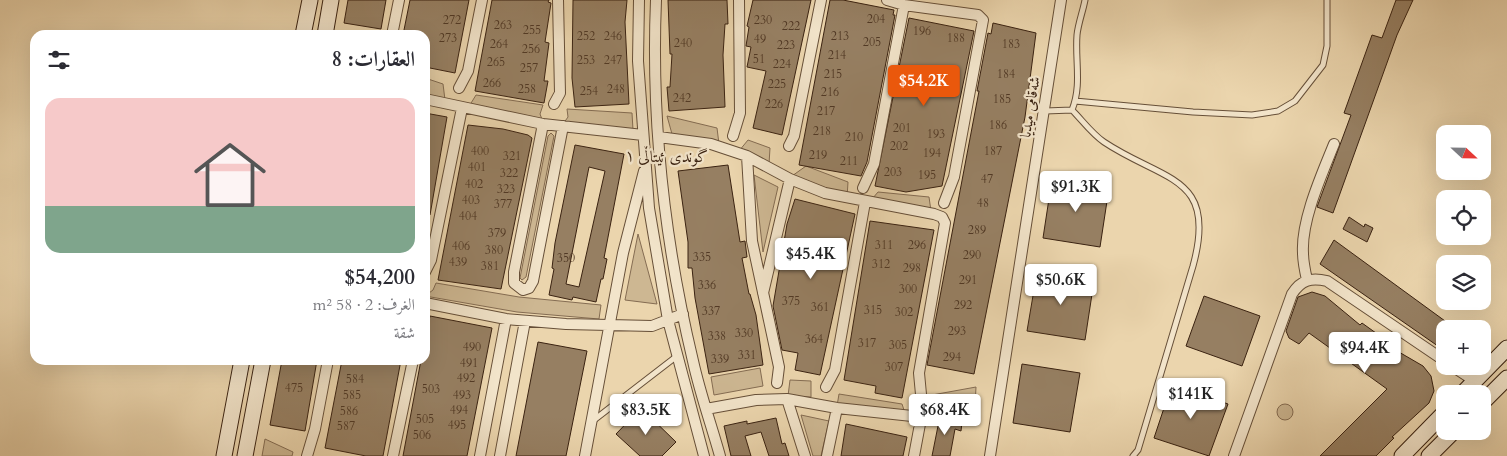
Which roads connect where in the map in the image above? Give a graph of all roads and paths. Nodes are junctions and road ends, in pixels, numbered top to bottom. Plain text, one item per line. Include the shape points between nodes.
1 (310, 0) edge
2 (331, 0) edge
3 (399, 0) edge
4 (482, 0) edge
5 (558, 0) edge
6 (739, 0) edge
7 (821, 0) edge
8 (888, 0) edge
9 (1061, 0) edge
10 (1085, 0) edge
11 (1327, 0) edge
12 (639, 2) edge
13 (656, 2) edge
14 (904, 5) junction
15 (304, 30) edge
16 (326, 30) edge
17 (393, 30) edge
18 (459, 88) dead end
19 (430, 99) edge
20 (1075, 101) junction
21 (554, 104) dead end
22 (462, 108) junction
23 (1072, 110) junction
24 (1045, 111) junction
25 (543, 124) junction
26 (563, 126) junction
27 (643, 135) junction
28 (733, 136) dead end
29 (659, 137) junction
30 (1334, 144) dead end
31 (789, 146) dead end
32 (747, 156) junction
33 (646, 165) junction
34 (790, 179) junction
35 (863, 188) dead end
36 (865, 202) junction
37 (944, 202) dead end
38 (430, 262) edge
39 (1307, 280) junction
40 (762, 297) junction
41 (430, 304) edge
42 (683, 314) junction
43 (506, 319) junction
44 (668, 320) junction
45 (525, 321) junction
46 (611, 325) junction
47 (1507, 348) edge
48 (1436, 355) edge
49 (677, 356) junction
50 (241, 365) edge
51 (262, 365) edge
52 (327, 365) edge
53 (412, 365) edge
54 (1467, 375) edge
55 (1507, 378) edge
56 (1475, 380) junction
57 (776, 383) dead end
58 (237, 384) junction
59 (1470, 385) edge
60 (826, 386) dead end
61 (258, 387) junction
62 (1491, 394) edge
63 (787, 398) junction
64 (922, 405) dead end
65 (837, 408) junction
66 (706, 410) junction
67 (232, 411) junction
68 (253, 414) junction
69 (1436, 421) edge
70 (591, 422) junction
71 (1445, 440) edge
72 (224, 456) edge
73 (245, 456) edge
74 (307, 456) edge
75 (393, 456) edge
76 (480, 456) edge
77 (500, 456) edge
78 (585, 456) edge
79 (704, 456) edge
80 (720, 456) edge
81 (805, 456) edge
82 (828, 456) edge
83 (914, 456) edge
84 (990, 456) edge
85 (1133, 456) edge
86 (1234, 456) edge
87 (1402, 456) edge
88 (1429, 456) edge

1 - 15 street
2 - 16 street
3 - 17 street
4 - 18 street via 468,71
5 - 21 street via 560,93
6 - 28 street via 740,113
7 - 31 street via 794,136
8 - 14 street
9 - 24 street, شەقامی میدیا
10 - 20 lane via 1077,34 1078,86
11 - 20 lane via 1327,46 1323,65 1295,101 1278,111 1252,115
12 - 13 street
12 - 27 street via 638,61
13 - 29 street
14 - 35 street via 874,164
14 - 37 street via 978,15 984,23 954,177
19 - 22 street
20 - 23 lane
22 - 25 street
22 - 38 street
23 - 24 lane
23 - 85 lane via 1103,142 1180,184 1194,197 1198,216 1200,240 1194,266 1138,450
24 - 84 street, شەقامی میدیا
25 - 26 street
25 - 26 street via 514,272 515,286 523,290 529,288 533,281
26 - 27 street
27 - 33 street
29 - 32 street via 711,144
29 - 42 street via 666,215
30 - 39 street via 1312,202 1304,240 1302,252
32 - 34 street
32 - 40 street via 752,241
33 - 44 street via 649,208
33 - 46 street via 623,253
34 - 36 street via 825,193
34 - 40 street
36 - 60 street via 836,370
36 - 64 street via 934,214 945,222 919,373
39 - 48 street via 1327,281
39 - 86 street via 1292,294
40 - 57 street via 779,367
41 - 43 street
42 - 44 street
42 - 66 street
43 - 45 street
43 - 76 street
44 - 46 street via 652,326
44 - 49 street
45 - 46 street
45 - 77 street
46 - 70 street
47 - 56 street
49 - 70 lane
49 - 79 street
50 - 58 street
51 - 61 street
52 - 74 street
53 - 75 street
54 - 56 street
55 - 62 street
56 - 59 street
58 - 61 street via 247,392
58 - 67 street
61 - 68 street
63 - 65 street
63 - 66 street via 756,400
63 - 81 street
65 - 82 street
65 - 83 street via 898,413 917,418 920,424
66 - 80 street
67 - 68 street via 243,405
67 - 72 street
68 - 73 street
69 - 87 street
70 - 78 street
71 - 88 street

